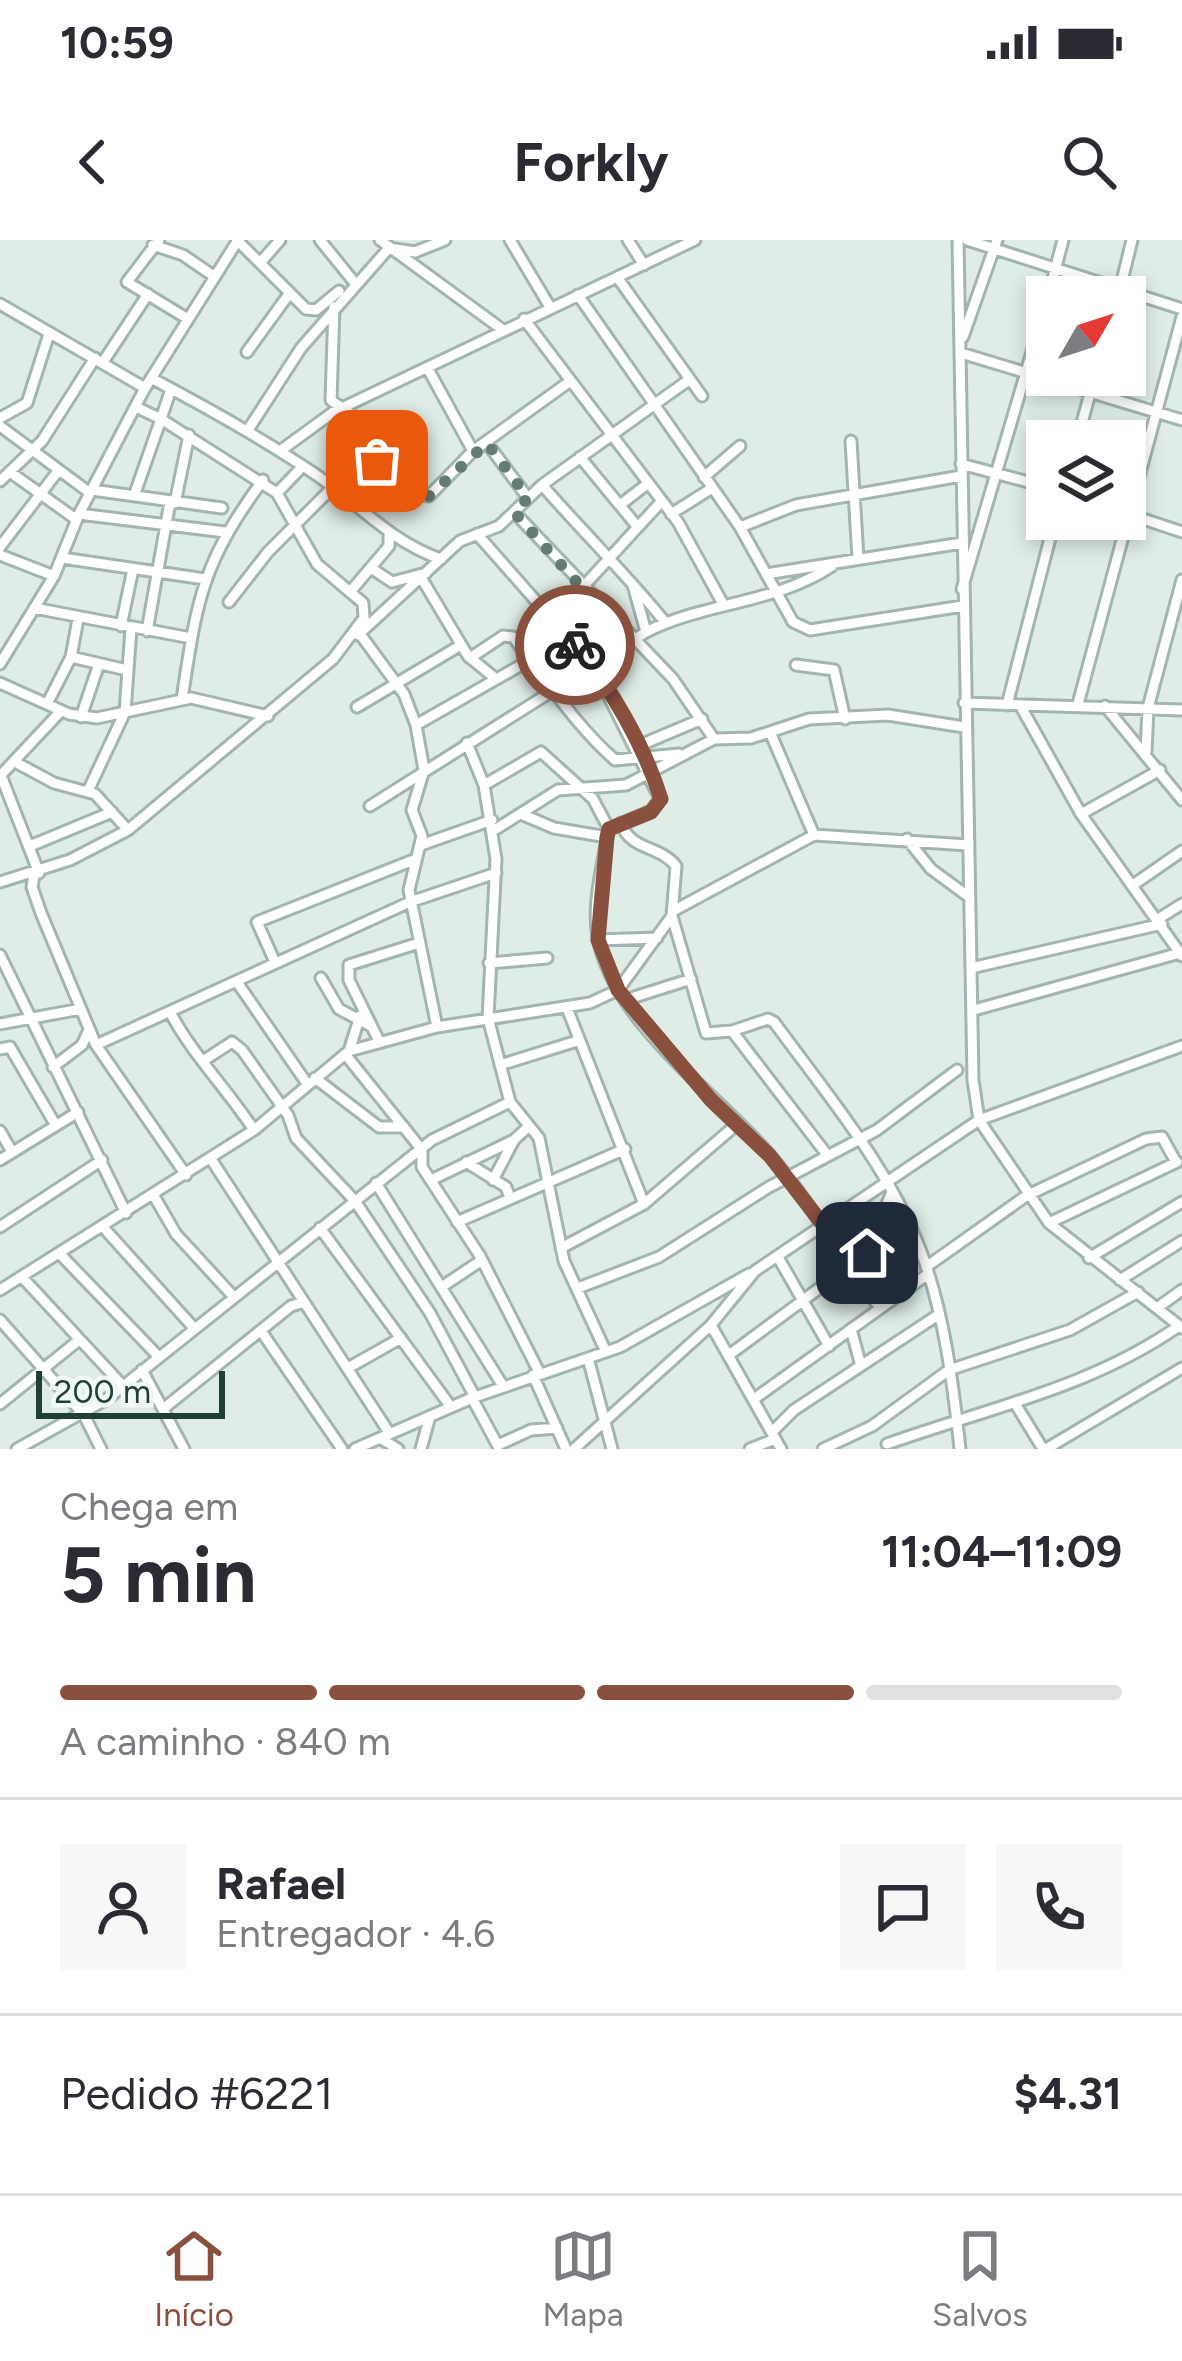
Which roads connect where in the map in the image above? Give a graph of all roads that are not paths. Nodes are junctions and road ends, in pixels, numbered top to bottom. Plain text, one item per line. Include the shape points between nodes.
1 (280, 240) edge
2 (320, 240) edge
3 (445, 240) edge
4 (628, 240) edge
5 (963, 240) edge
6 (1132, 240) edge
7 (238, 241) edge
8 (693, 241) edge
9 (1064, 241) edge
10 (515, 242) edge
11 (156, 243) edge
12 (385, 244) edge
13 (996, 245) edge
14 (260, 263) junction
15 (644, 265) junction
16 (1055, 271) junction
17 (1054, 276) edge
18 (1069, 276) edge
19 (1123, 276) edge
20 (215, 277) junction
21 (616, 277) junction
22 (352, 280) junction
23 (148, 294) junction
24 (289, 294) junction
25 (578, 295) junction
26 (1146, 302) edge
27 (0, 304) edge
28 (334, 307) junction
29 (550, 307) junction
30 (1182, 313) edge
31 (188, 319) junction
32 (524, 319) junction
33 (321, 323) junction
34 (503, 330) junction
35 (333, 331) junction
36 (49, 334) junction
37 (962, 339) junction
38 (247, 352) dead end
39 (961, 353) junction
40 (99, 360) junction
41 (428, 369) junction
42 (1026, 370) edge
43 (1026, 378) edge
44 (690, 379) junction
45 (569, 382) junction
46 (148, 383) junction
47 (171, 388) junction
48 (703, 396) dead end
49 (1107, 396) edge
50 (654, 405) junction
51 (136, 406) junction
52 (346, 409) junction
53 (1157, 412) junction
54 (161, 419) junction
55 (1182, 419) edge
56 (0, 422) edge
57 (248, 430) junction
58 (189, 435) junction
59 (608, 436) junction
60 (851, 441) dead end
61 (487, 443) junction
62 (740, 446) dead end
63 (1146, 448) edge
64 (33, 451) junction
65 (280, 451) junction
66 (473, 451) junction
67 (580, 458) junction
68 (303, 466) junction
69 (961, 470) junction
70 (58, 471) junction
71 (10, 472) junction
72 (1001, 472) junction
73 (704, 477) junction
74 (262, 480) junction
75 (1026, 480) edge
76 (0, 481) edge
77 (542, 484) junction
78 (646, 485) junction
79 (333, 487) junction
80 (712, 488) junction
81 (91, 491) junction
82 (277, 493) junction
83 (854, 493) junction
84 (37, 496) junction
85 (134, 496) junction
86 (528, 498) junction
87 (178, 501) junction
88 (659, 503) junction
89 (620, 506) junction
90 (222, 508) dead end
91 (514, 512) junction
92 (670, 514) junction
93 (78, 517) junction
94 (169, 520) junction
95 (1146, 520) edge
96 (298, 522) junction
97 (636, 525) junction
98 (740, 527) junction
99 (1182, 532) edge
100 (477, 534) junction
101 (389, 535) junction
102 (221, 537) junction
103 (1050, 540) edge
104 (1119, 540) edge
105 (962, 543) junction
106 (0, 551) edge
107 (436, 557) junction
108 (607, 557) junction
109 (62, 558) junction
110 (858, 559) junction
111 (832, 566) junction
112 (371, 568) junction
113 (133, 569) junction
114 (159, 572) junction
115 (766, 574) junction
116 (54, 575) junction
117 (425, 575) junction
118 (205, 579) junction
119 (632, 580) junction
120 (1182, 580) edge
121 (582, 588) junction
122 (962, 589) junction
123 (350, 592) junction
124 (778, 594) junction
125 (230, 602) dead end
126 (723, 604) junction
127 (963, 606) junction
128 (34, 608) junction
129 (78, 619) junction
130 (665, 622) junction
131 (126, 627) junction
132 (147, 631) junction
133 (563, 631) junction
134 (646, 632) junction
135 (360, 634) junction
136 (191, 638) junction
137 (634, 640) junction
138 (461, 645) junction
139 (345, 647) junction
140 (70, 657) junction
141 (470, 658) junction
142 (530, 660) junction
143 (0, 664) edge
144 (99, 664) junction
145 (796, 664) dead end
146 (594, 667) junction
147 (127, 670) junction
148 (496, 679) junction
149 (397, 682) junction
150 (0, 683) edge
151 (553, 689) junction
152 (182, 698) junction
153 (47, 704) junction
154 (964, 704) junction
155 (1078, 704) junction
156 (1007, 705) junction
157 (1020, 705) junction
158 (1106, 706) junction
159 (357, 707) dead end
160 (1148, 708) junction
161 (1182, 710) edge
162 (61, 711) junction
163 (125, 712) junction
164 (81, 716) junction
165 (268, 716) junction
166 (845, 718) junction
167 (702, 719) junction
168 (416, 725) junction
169 (964, 727) junction
170 (770, 732) junction
171 (714, 739) junction
172 (466, 743) junction
173 (641, 751) junction
174 (1147, 752) junction
175 (679, 754) junction
176 (15, 762) junction
177 (424, 770) junction
178 (1160, 770) junction
179 (650, 774) junction
180 (0, 775) edge
181 (484, 784) junction
182 (581, 788) junction
183 (394, 790) junction
184 (88, 791) junction
185 (1182, 800) edge
186 (370, 806) dead end
187 (412, 809) junction
188 (112, 812) junction
189 (521, 814) junction
190 (1081, 814) junction
191 (492, 820) junction
192 (621, 823) junction
193 (128, 830) junction
194 (608, 833) junction
195 (494, 834) junction
196 (814, 836) junction
197 (907, 839) junction
198 (422, 845) junction
199 (968, 845) junction
200 (29, 846) junction
201 (1182, 851) edge
202 (416, 859) junction
203 (496, 873) junction
204 (37, 874) junction
205 (0, 882) edge
206 (1133, 885) junction
207 (969, 897) junction
208 (410, 902) junction
209 (1182, 904) edge
210 (672, 914) junction
211 (1160, 921) junction
212 (657, 938) junction
213 (598, 940) junction
214 (419, 943) junction
215 (1181, 954) edge
216 (0, 955) edge
217 (548, 958) dead end
218 (275, 962) junction
219 (490, 963) junction
220 (971, 968) junction
221 (321, 977) dead end
222 (691, 979) junction
223 (238, 985) junction
224 (622, 986) junction
225 (354, 991) junction
226 (633, 997) junction
227 (334, 1003) junction
228 (568, 1008) junction
229 (81, 1009) junction
230 (974, 1010) junction
231 (170, 1012) junction
232 (28, 1018) junction
233 (488, 1018) junction
234 (364, 1023) junction
235 (0, 1024) edge
236 (437, 1027) junction
237 (89, 1030) junction
238 (732, 1031) junction
239 (379, 1041) junction
240 (577, 1041) junction
241 (97, 1045) junction
242 (1182, 1046) edge
243 (0, 1049) edge
244 (347, 1052) junction
245 (206, 1059) junction
246 (500, 1065) junction
247 (53, 1067) junction
248 (957, 1070) dead end
249 (312, 1082) junction
250 (510, 1102) junction
251 (280, 1109) junction
252 (78, 1112) junction
253 (979, 1120) junction
254 (55, 1124) junction
255 (736, 1125) junction
256 (404, 1127) junction
257 (528, 1127) junction
258 (254, 1130) junction
259 (0, 1131) edge
260 (514, 1140) junction
261 (857, 1140) junction
262 (420, 1148) junction
263 (626, 1149) junction
264 (11, 1150) junction
265 (828, 1156) junction
266 (211, 1159) junction
267 (0, 1160) edge
268 (102, 1160) junction
269 (466, 1162) junction
270 (1180, 1163) edge
271 (185, 1175) junction
272 (786, 1178) junction
273 (431, 1180) junction
274 (494, 1180) junction
275 (376, 1183) junction
276 (549, 1186) junction
277 (888, 1190) junction
278 (154, 1196) junction
279 (1026, 1196) junction
280 (510, 1198) junction
281 (356, 1201) junction
282 (1182, 1202) edge
283 (644, 1204) junction
284 (126, 1213) junction
285 (457, 1222) junction
286 (825, 1223) junction
287 (1049, 1223) junction
288 (102, 1226) junction
289 (0, 1227) edge
290 (320, 1228) junction
291 (1182, 1240) edge
292 (561, 1249) junction
293 (59, 1253) junction
294 (779, 1258) junction
295 (1089, 1258) junction
296 (482, 1260) junction
297 (276, 1262) junction
298 (854, 1265) junction
299 (755, 1271) junction
300 (927, 1271) junction
301 (22, 1276) junction
302 (1120, 1280) junction
303 (3, 1285) edge
304 (443, 1286) junction
305 (578, 1288) junction
306 (293, 1290) junction
307 (1182, 1290) edge
308 (1138, 1292) junction
309 (232, 1295) junction
310 (803, 1301) junction
311 (304, 1302) junction
312 (291, 1306) junction
313 (880, 1308) junction
314 (1157, 1308) junction
315 (938, 1315) junction
316 (0, 1320) edge
317 (711, 1325) junction
318 (193, 1327) junction
319 (1180, 1327) edge
320 (851, 1329) junction
321 (261, 1330) junction
322 (401, 1338) junction
323 (79, 1340) junction
324 (829, 1346) junction
325 (606, 1352) junction
326 (729, 1355) junction
327 (158, 1356) junction
328 (588, 1358) junction
329 (45, 1366) junction
330 (861, 1366) junction
331 (347, 1368) junction
332 (1182, 1368) edge
333 (142, 1370) junction
334 (950, 1370) junction
335 (536, 1374) junction
336 (123, 1386) junction
337 (503, 1386) junction
338 (474, 1397) junction
339 (754, 1400) junction
340 (0, 1404) edge
341 (1016, 1406) junction
342 (451, 1407) junction
343 (163, 1409) junction
344 (84, 1415) junction
345 (430, 1416) junction
346 (957, 1421) junction
347 (603, 1422) junction
348 (872, 1426) junction
349 (557, 1428) junction
350 (385, 1436) junction
351 (776, 1440) edge
352 (889, 1446) edge
353 (499, 1447) edge
354 (24, 1448) edge
355 (100, 1449) edge
356 (184, 1449) edge
357 (342, 1449) edge
358 (355, 1449) edge
359 (398, 1449) edge
360 (421, 1449) edge
361 (570, 1449) edge
362 (612, 1449) edge
363 (750, 1449) edge
364 (823, 1449) edge
365 (960, 1449) edge
366 (1044, 1449) edge

1 - 14 street
2 - 22 street
3 - 12 street via 415,252
4 - 15 street
5 - 13 street
5 - 37 street
6 - 19 street
7 - 14 street
7 - 20 street
8 - 15 street
9 - 16 street
10 - 29 street
11 - 20 street
11 - 23 street via 126,279
12 - 22 street
12 - 34 street
13 - 16 street
13 - 37 street
14 - 24 street
15 - 21 street
16 - 17 street
16 - 18 street
20 - 31 street
21 - 25 street
21 - 44 street
22 - 24 street via 316,310
22 - 28 street
23 - 31 street
23 - 40 street
24 - 38 street
25 - 29 street
25 - 50 street
26 - 30 street
27 - 36 street
28 - 33 street
28 - 35 street
29 - 32 street
30 - 53 street
31 - 46 street
32 - 34 street
32 - 45 street
33 - 35 street
33 - 57 street
34 - 41 street
35 - 52 street via 331,400
36 - 40 street
36 - 56 street via 26,403
37 - 39 street
39 - 42 street
39 - 69 street
40 - 46 street
40 - 64 street
41 - 52 street
41 - 66 street
43 - 72 street
44 - 48 street
44 - 50 street
45 - 59 street
45 - 61 street
46 - 47 street
46 - 51 street
47 - 54 street
47 - 57 street
49 - 53 street
50 - 59 street
50 - 73 street
51 - 54 street
51 - 81 street
52 - 65 street
52 - 66 street via 380,464 423,497
53 - 55 street
53 - 63 street
54 - 58 street
54 - 85 street
56 - 64 street
57 - 65 street
58 - 74 street
58 - 87 street
59 - 67 street
59 - 78 street
60 - 83 street
61 - 66 street
61 - 86 street
62 - 73 street
64 - 70 street
64 - 71 street
65 - 68 street
67 - 77 street
67 - 89 street
68 - 79 street
68 - 82 street
69 - 72 street
69 - 83 street
69 - 105 street
70 - 81 street
70 - 84 street
71 - 76 street
71 - 84 street
72 - 75 street
72 - 122 street
73 - 80 street
74 - 82 street
74 - 102 street
77 - 86 street
77 - 108 street
78 - 88 street
78 - 89 street
79 - 96 street
79 - 101 street
80 - 92 street
80 - 98 street
81 - 85 street
81 - 93 street
82 - 96 street
83 - 98 street
83 - 110 street
84 - 93 street
84 - 106 street
85 - 87 street
86 - 91 street
87 - 90 street
87 - 94 street
88 - 92 street
88 - 97 street
89 - 97 street
91 - 100 street
91 - 121 street
92 - 126 street
93 - 94 street
93 - 109 street
94 - 102 street
94 - 114 street
95 - 99 street
96 - 123 street via 314,560
96 - 125 street
97 - 108 street
98 - 115 street
100 - 107 street
100 - 133 street
101 - 107 street
101 - 112 street
102 - 118 street
103 - 156 street
104 - 155 street
105 - 110 street
105 - 122 street
106 - 116 street
107 - 117 street
108 - 119 street
108 - 121 street
109 - 113 street
109 - 116 street
110 - 111 street
111 - 115 street
111 - 124 street
112 - 117 street via 392,581
112 - 123 street
113 - 114 street
113 - 131 street
114 - 118 street
114 - 132 street
115 - 124 street
116 - 128 street
117 - 135 street
117 - 138 street
118 - 136 street
119 - 130 street
119 - 134 street
120 - 160 street
121 - 133 street
121 - 137 street
122 - 127 street
123 - 139 street via 365,610
124 - 126 street
124 - 127 street via 793,622 810,630
126 - 130 street
127 - 154 street
128 - 129 street
128 - 143 street
129 - 131 street
129 - 140 street
130 - 134 street
131 - 132 street
131 - 147 street
132 - 136 street
133 - 146 street
134 - 137 street
135 - 139 street
135 - 149 street
136 - 152 street
137 - 146 street
137 - 167 street
138 - 141 street
138 - 149 street
139 - 165 street
140 - 144 street
140 - 153 street
141 - 142 street via 508,636
141 - 148 street
142 - 148 street
142 - 151 street
144 - 147 street
144 - 164 street
145 - 166 street via 834,670
146 - 151 street
146 - 173 street
147 - 163 street
148 - 168 street
149 - 159 street
149 - 168 street
150 - 153 street
151 - 172 street
151 - 173 street via 584,734 615,760
152 - 163 street
152 - 165 street
153 - 162 street
154 - 156 street
154 - 169 street
155 - 157 street
155 - 158 street
156 - 157 street
157 - 190 street
158 - 160 street
158 - 174 street
160 - 161 street
160 - 174 street
162 - 164 street
162 - 176 street
163 - 164 street
163 - 184 street
165 - 193 street
166 - 169 street via 908,715
166 - 170 street via 809,718
167 - 171 street
167 - 173 street
168 - 177 street
169 - 199 street
170 - 171 street
170 - 196 street
171 - 175 street
172 - 177 street
172 - 181 street
173 - 175 street
173 - 179 street
174 - 178 street
175 - 179 street
176 - 180 street
176 - 184 street
177 - 183 street
177 - 187 street
178 - 185 street
178 - 190 street
179 - 182 street via 620,787
179 - 192 street via 659,803
180 - 200 street
181 - 182 street via 541,752
181 - 191 street
182 - 189 street via 558,790
182 - 194 street via 606,814
183 - 186 street
183 - 187 street
184 - 188 street
187 - 198 street
188 - 193 street
188 - 200 street
189 - 194 street via 554,828
189 - 195 street via 504,819
190 - 206 street
191 - 195 street
191 - 198 street
192 - 194 street
192 - 210 street via 635,844 674,862
193 - 204 street
194 - 213 street
195 - 203 street
196 - 197 street
196 - 210 street
197 - 199 street
197 - 207 street
198 - 202 street
199 - 207 street
200 - 204 street
201 - 206 street
202 - 208 street
202 - 218 street via 257,922
203 - 208 street
203 - 219 street
204 - 205 street
204 - 229 street via 32,886
206 - 211 street
207 - 220 street
208 - 214 street
208 - 218 street
209 - 211 street
210 - 212 street
210 - 222 street
211 - 215 street
211 - 220 street
212 - 213 street
212 - 224 street
213 - 224 street
214 - 225 street via 353,962 347,970
214 - 236 street
215 - 230 street
216 - 232 street
217 - 219 street
218 - 223 street
219 - 233 street
220 - 230 street
221 - 227 street
222 - 226 street
222 - 238 street via 706,1034
223 - 231 street
223 - 249 street
224 - 226 street
224 - 228 street
225 - 227 street
225 - 234 street
226 - 255 street
227 - 234 street
228 - 233 street
228 - 240 street
229 - 232 street
229 - 237 street
230 - 253 street
231 - 241 street
231 - 245 street
232 - 235 street
232 - 247 street
233 - 236 street
233 - 246 street
234 - 239 street
234 - 244 street
236 - 239 street
237 - 241 street
237 - 247 street
238 - 261 street via 774,1022
238 - 265 street
239 - 244 street
240 - 246 street
240 - 263 street
241 - 271 street
242 - 253 street
243 - 254 street via 10,1047
244 - 249 street
244 - 256 street
245 - 251 street via 236,1043
245 - 258 street
246 - 250 street
247 - 252 street
248 - 261 street
249 - 251 street
249 - 256 street via 379,1127
250 - 257 street
250 - 262 street
251 - 258 street
251 - 281 street via 298,1142
252 - 254 street
252 - 268 street
253 - 277 street
253 - 279 street
254 - 264 street
255 - 272 street
255 - 283 street
256 - 262 street
257 - 260 street
257 - 276 street
258 - 266 street
259 - 264 street
260 - 269 street
260 - 274 street
261 - 265 street
261 - 277 street
262 - 273 street
262 - 275 street
263 - 276 street
263 - 283 street
264 - 267 street
265 - 272 street
266 - 271 street
266 - 297 street
268 - 284 street
268 - 289 street
269 - 273 street
269 - 274 street
270 - 279 street via 1157,1135
270 - 287 street
271 - 278 street
272 - 286 street
272 - 305 street via 659,1257
273 - 285 street
274 - 280 street
275 - 281 street
275 - 304 street
276 - 280 street
276 - 292 street
277 - 286 street
277 - 298 street via 878,1235
277 - 300 street
278 - 284 street
278 - 309 street via 176,1234
279 - 287 street
279 - 300 street
280 - 285 street
281 - 290 street
281 - 338 street
282 - 295 street
283 - 292 street
284 - 288 street
285 - 296 street
286 - 294 street
286 - 298 street
287 - 295 street
288 - 293 street
288 - 318 street
290 - 297 street
290 - 322 street
291 - 302 street
292 - 305 street
293 - 301 street
293 - 327 street
294 - 299 street
294 - 310 street
295 - 302 street
296 - 304 street
296 - 335 street
297 - 306 street
297 - 309 street
298 - 310 street
298 - 313 street
299 - 317 street
299 - 325 street
300 - 313 street
300 - 315 street
301 - 303 street
301 - 323 street
302 - 308 street
304 - 337 street
305 - 325 street
306 - 311 street
306 - 312 street
307 - 314 street
308 - 314 street
308 - 334 street via 1070,1330
309 - 318 street
310 - 324 street
310 - 326 street
311 - 312 street
311 - 331 street
312 - 321 street
313 - 320 street
314 - 319 street
315 - 330 street
315 - 334 street
316 - 329 street
317 - 326 street
317 - 347 street
318 - 327 street
319 - 341 street via 1108,1369
320 - 324 street
320 - 330 street
321 - 343 street
321 - 357 street
322 - 331 street
322 - 342 street
323 - 329 street
323 - 336 street
324 - 339 street
325 - 328 street
326 - 339 street
327 - 333 street
328 - 335 street
328 - 347 street
329 - 340 street
329 - 344 street
330 - 351 street
331 - 350 street
332 - 366 street
333 - 336 street
333 - 343 street
334 - 346 street
334 - 348 street
335 - 337 street
335 - 349 street
336 - 344 street
337 - 338 street
338 - 342 street
338 - 353 street
339 - 351 street
341 - 346 street
341 - 366 street
342 - 345 street
343 - 356 street
344 - 354 street
344 - 355 street
345 - 350 street
345 - 360 street
346 - 352 street
346 - 365 street
347 - 361 street
347 - 362 street
348 - 352 street
348 - 364 street
349 - 353 street via 531,1430
349 - 361 street
350 - 358 street
350 - 359 street
351 - 363 street

